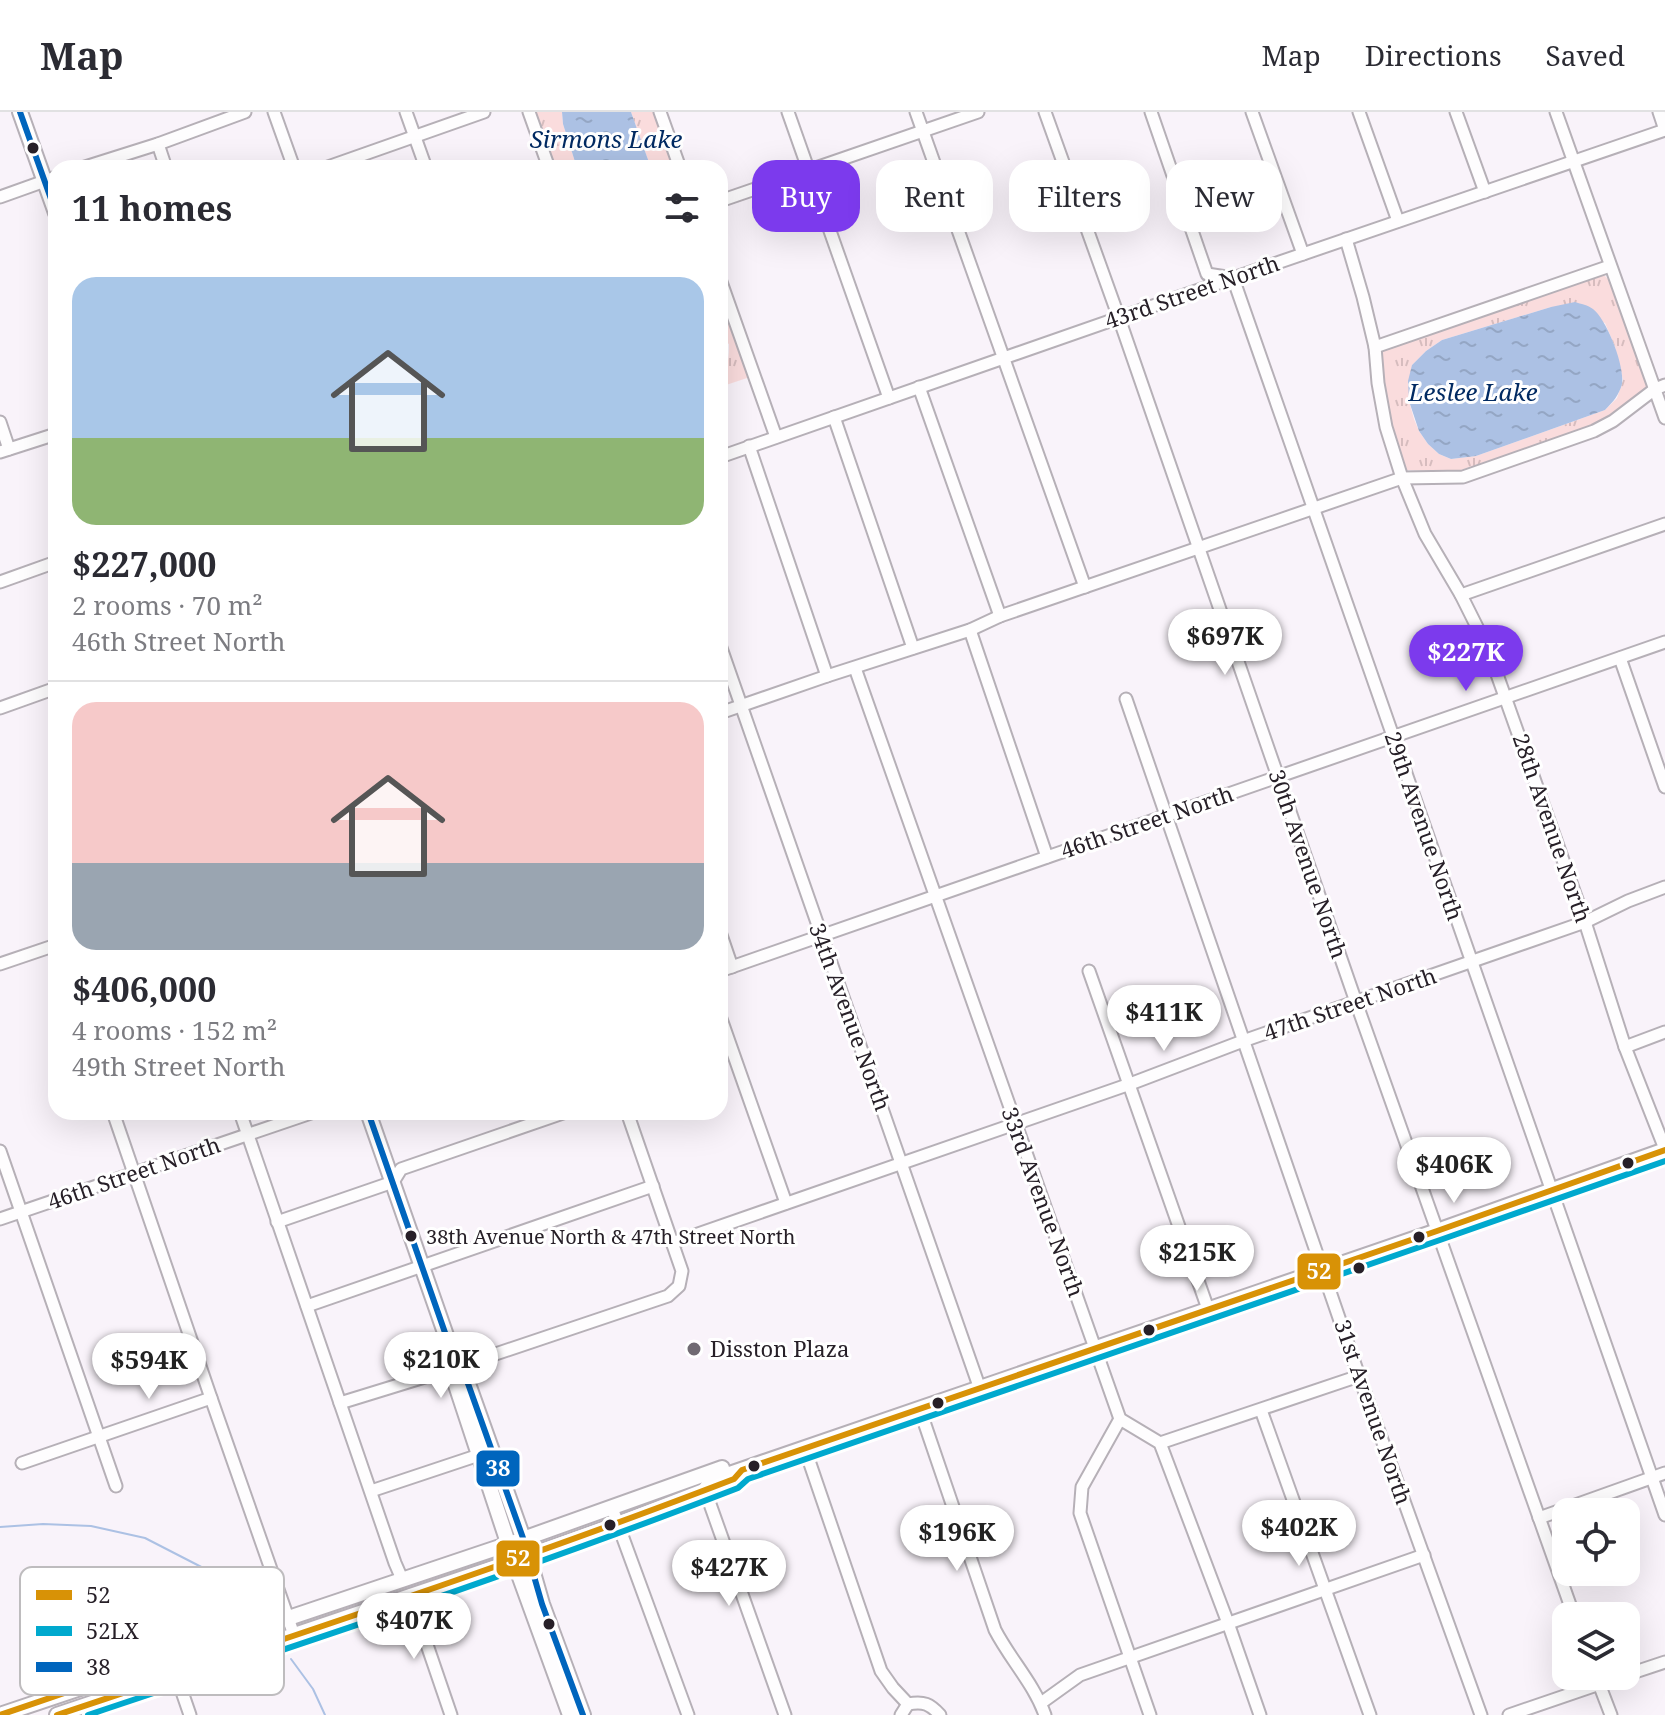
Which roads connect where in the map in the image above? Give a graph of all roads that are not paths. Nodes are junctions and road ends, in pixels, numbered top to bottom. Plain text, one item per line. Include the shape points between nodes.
1 (20, 112) edge
2 (245, 112) edge
3 (274, 112) edge
4 (406, 112) edge
5 (484, 112) edge
6 (529, 112) edge
7 (660, 112) edge
8 (788, 112) edge
9 (916, 112) edge
10 (978, 112) edge
11 (1045, 112) edge
12 (1151, 112) edge
13 (1252, 112) edge
14 (1359, 112) edge
15 (1456, 112) edge
16 (1556, 112) edge
17 (1659, 112) edge
18 (1665, 130) edge
19 (923, 132) junction
20 (415, 136) junction
21 (158, 144) junction
22 (107, 160) edge
23 (163, 160) edge
24 (291, 160) edge
25 (348, 160) edge
26 (423, 160) edge
27 (546, 160) edge
28 (677, 160) edge
29 (805, 160) edge
30 (841, 160) edge
31 (1573, 161) junction
32 (48, 175) edge
33 (48, 180) edge
34 (752, 190) edge
35 (1485, 192) junction
36 (0, 197) edge
37 (728, 198) edge
38 (1398, 221) junction
39 (830, 232) edge
40 (1346, 239) junction
41 (1303, 254) junction
42 (1610, 266) junction
43 (1233, 278) junction
44 (728, 302) edge
45 (1119, 318) junction
46 (1375, 347) junction
47 (1003, 358) junction
48 (919, 387) junction
49 (1660, 387) edge
50 (889, 398) junction
51 (834, 417) junction
52 (1665, 418) edge
53 (0, 422) edge
54 (48, 437) edge
55 (776, 437) junction
56 (749, 446) junction
57 (5, 451) edge
58 (728, 454) edge
59 (1402, 478) junction
60 (1313, 509) junction
61 (1665, 524) edge
62 (1198, 549) junction
63 (48, 565) edge
64 (0, 582) edge
65 (1085, 587) junction
66 (1461, 595) junction
67 (1000, 616) junction
68 (970, 630) junction
69 (1665, 642) edge
70 (913, 648) junction
71 (1620, 658) junction
72 (728, 668) edge
73 (855, 668) junction
74 (827, 676) junction
75 (48, 691) edge
76 (1506, 698) junction
77 (1126, 699) dead end
78 (741, 705) junction
79 (0, 708) edge
80 (728, 710) edge
81 (1393, 737) junction
82 (1278, 777) junction
83 (1665, 787) edge
84 (1166, 816) junction
85 (1047, 857) junction
86 (1665, 887) edge
87 (936, 897) junction
88 (1585, 922) junction
89 (821, 936) junction
90 (48, 948) edge
91 (728, 955) edge
92 (1471, 961) junction
93 (0, 964) edge
94 (732, 967) junction
95 (728, 968) edge
96 (1089, 971) dead end
97 (1356, 1002) junction
98 (1665, 1032) edge
99 (728, 1039) edge
100 (1243, 1041) junction
101 (1625, 1047) junction
102 (1130, 1084) junction
103 (116, 1120) edge
104 (243, 1120) edge
105 (290, 1120) edge
106 (371, 1120) edge
107 (543, 1120) edge
108 (630, 1120) edge
109 (1015, 1123) junction
110 (248, 1134) junction
111 (1665, 1149) edge
112 (0, 1151) edge
113 (901, 1163) junction
114 (135, 1174) junction
115 (393, 1182) junction
116 (653, 1186) junction
117 (1552, 1190) junction
118 (786, 1203) junction
119 (21, 1212) junction
120 (0, 1219) edge
121 (277, 1222) junction
122 (1437, 1231) junction
123 (672, 1243) junction
124 (422, 1266) junction
125 (1324, 1270) junction
126 (307, 1306) junction
127 (1208, 1309) junction
128 (1096, 1348) junction
129 (457, 1367) junction
130 (1359, 1376) junction
131 (980, 1389) junction
132 (211, 1398) junction
133 (340, 1403) junction
134 (920, 1410) junction
135 (1261, 1410) junction
136 (1120, 1419) junction
137 (100, 1437) junction
138 (1160, 1443) junction
139 (805, 1449) junction
140 (479, 1455) junction
141 (22, 1463) dead end
142 (742, 1470) junction
143 (1665, 1473) edge
144 (1652, 1477) junction
145 (684, 1481) junction
146 (116, 1486) dead end
147 (705, 1490) junction
148 (371, 1491) junction
149 (612, 1508) junction
150 (1665, 1515) edge
151 (1539, 1518) junction
152 (618, 1524) junction
153 (516, 1541) junction
154 (1424, 1555) junction
155 (521, 1558) junction
156 (270, 1567) edge
157 (402, 1579) junction
158 (1325, 1588) junction
159 (410, 1595) junction
160 (1569, 1602) edge
161 (284, 1607) edge
162 (288, 1618) junction
163 (284, 1619) edge
164 (1228, 1623) junction
165 (294, 1635) junction
166 (284, 1638) edge
167 (1130, 1657) junction
168 (1665, 1662) edge
169 (1640, 1671) edge
170 (1573, 1690) edge
171 (1602, 1690) edge
172 (59, 1695) edge
173 (118, 1695) edge
174 (183, 1695) edge
175 (1041, 1703) junction
176 (908, 1704) junction
177 (66, 1713) edge
178 (5, 1714) edge
179 (190, 1715) edge
180 (451, 1715) edge
181 (570, 1715) edge
182 (583, 1715) edge
183 (688, 1715) edge
184 (785, 1715) edge
185 (901, 1715) edge
186 (940, 1715) edge
187 (1045, 1715) edge
188 (1150, 1715) edge
189 (1260, 1715) edge
190 (1370, 1715) edge
191 (1481, 1715) edge
192 (1509, 1715) edge
193 (1611, 1715) edge

1 - 32 main road
2 - 21 street
3 - 24 street
4 - 20 street
5 - 20 street
6 - 27 street
7 - 28 street
8 - 29 street
9 - 19 street
10 - 19 street
11 - 45 street, 30th Avenue North
12 - 43 street via 1207,274
13 - 41 street
14 - 38 street
15 - 35 street
16 - 31 street
17 - 18 street
18 - 31 street, 43rd Street North
19 - 30 street
19 - 47 street
20 - 25 street
20 - 26 street
21 - 22 street
21 - 23 street
31 - 35 street, 43rd Street North
31 - 42 street
33 - 36 street
34 - 37 street
35 - 38 street, 43rd Street North
38 - 40 street, 43rd Street North
39 - 50 street
40 - 41 street, 43rd Street North
40 - 46 street, 28th Avenue North
41 - 43 street, 43rd Street North
42 - 46 street
42 - 49 street
43 - 45 street, 43rd Street North
43 - 60 street, 29th Avenue North
44 - 55 street
45 - 47 street, 43rd Street North
45 - 62 street, 30th Avenue North
46 - 59 street, 28th Avenue North via 1386,427
47 - 48 street, 43rd Street North
47 - 65 street
48 - 50 street, 43rd Street North
48 - 67 street
49 - 52 street
49 - 59 street via 1613,421 1463,477
50 - 51 street, 43rd Street North
51 - 55 street, 43rd Street North
51 - 70 street
53 - 57 street
54 - 57 street
55 - 56 street, 43rd Street North
56 - 58 street, 43rd Street North
56 - 74 street
59 - 60 street
59 - 66 street, 28th Avenue North via 1425,534
60 - 62 street
60 - 81 street, 29th Avenue North
61 - 66 street
62 - 65 street
62 - 82 street, 30th Avenue North
63 - 64 street
65 - 67 street
66 - 76 street, 28th Avenue North
67 - 68 street
68 - 70 street
68 - 85 street
69 - 71 street, 46th Street North
70 - 73 street
71 - 76 street, 46th Street North
71 - 83 street
72 - 78 street, 34th Avenue North
73 - 74 street
73 - 87 street, 33rd Avenue North
74 - 78 street
75 - 79 street
76 - 81 street, 46th Street North
76 - 88 street, 28th Avenue North
77 - 84 street, 31st Avenue North
78 - 80 street
78 - 89 street, 34th Avenue North
81 - 82 street, 46th Street North
81 - 92 street, 29th Avenue North
82 - 84 street, 46th Street North
82 - 97 street, 30th Avenue North
84 - 85 street, 46th Street North
84 - 100 street, 31st Avenue North
85 - 87 street, 46th Street North
86 - 88 street, 47th Street North
87 - 89 street, 46th Street North
87 - 109 street, 33rd Avenue North
88 - 92 street, 47th Street North
88 - 101 street, 28th Avenue North
89 - 94 street, 46th Street North
89 - 113 street, 34th Avenue North
90 - 93 street
91 - 94 street
92 - 97 street, 47th Street North
92 - 117 street, 29th Avenue North
94 - 95 street, 46th Street North
96 - 102 street
97 - 100 street, 47th Street North
97 - 122 street, 30th Avenue North
98 - 101 street
99 - 118 street
100 - 102 street, 47th Street North
100 - 125 street, 31st Avenue North
101 - 111 street, 28th Avenue North
102 - 109 street, 47th Street North
102 - 127 street
103 - 114 street
104 - 110 street
105 - 110 street, 46th Street North
106 - 115 main road
107 - 115 street via 401,1169
108 - 116 street
109 - 113 street, 47th Street North
109 - 128 street, 33rd Avenue North
110 - 114 street, 46th Street North
110 - 121 street
111 - 117 main road
112 - 119 street
113 - 118 street, 47th Street North
113 - 131 street, 34th Avenue North
114 - 119 street, 46th Street North
114 - 132 street
115 - 121 street
115 - 124 main road
116 - 123 street
116 - 124 street
117 - 122 main road
117 - 144 street, 29th Avenue North
118 - 123 street, 47th Street North
119 - 120 street, 46th Street North
119 - 137 street
121 - 126 street
122 - 125 main road
122 - 151 street, 30th Avenue North
123 - 129 street via 682,1271 679,1286 668,1296
124 - 126 street
124 - 129 main road
125 - 127 main road
125 - 130 street, 31st Avenue North
126 - 133 street
127 - 128 main road
128 - 131 main road
128 - 136 street, 33rd Avenue North
129 - 133 street
129 - 140 main road via 455,1382
129 - 153 main road via 466,1378
130 - 135 street
130 - 154 street, 31st Avenue North
131 - 134 main road
132 - 137 street
132 - 156 street
133 - 148 street
134 - 139 main road
134 - 175 street via 995,1630
135 - 138 street
135 - 158 street
136 - 138 street
136 - 167 street via 1082,1487 1080,1513
137 - 141 street
137 - 146 street
138 - 164 street
139 - 142 main road
139 - 176 street via 881,1671
140 - 148 street
140 - 153 main road
142 - 145 main road via 729,1465
142 - 147 main road via 734,1479
143 - 144 street
144 - 150 street, 29th Avenue North
144 - 151 street
145 - 147 main road
145 - 149 main road
147 - 152 main road
147 - 184 street
148 - 157 street
149 - 152 street
149 - 153 main road
151 - 160 street, 30th Avenue North
152 - 155 main road
152 - 183 street
153 - 155 main road
153 - 157 main road
154 - 158 street
154 - 191 street, 31st Avenue North
155 - 159 main road
155 - 181 main road
155 - 182 main road
157 - 162 main road
158 - 164 street
158 - 190 street
159 - 165 main road
159 - 180 street
161 - 162 street
162 - 163 main road
162 - 165 street
164 - 167 street
164 - 189 street
165 - 166 main road
167 - 175 street via 1080,1675
167 - 188 street
168 - 169 street
170 - 192 street
171 - 193 street
172 - 178 main road
173 - 177 main road
174 - 179 street
175 - 187 street
176 - 185 street
176 - 186 street via 922,1702

